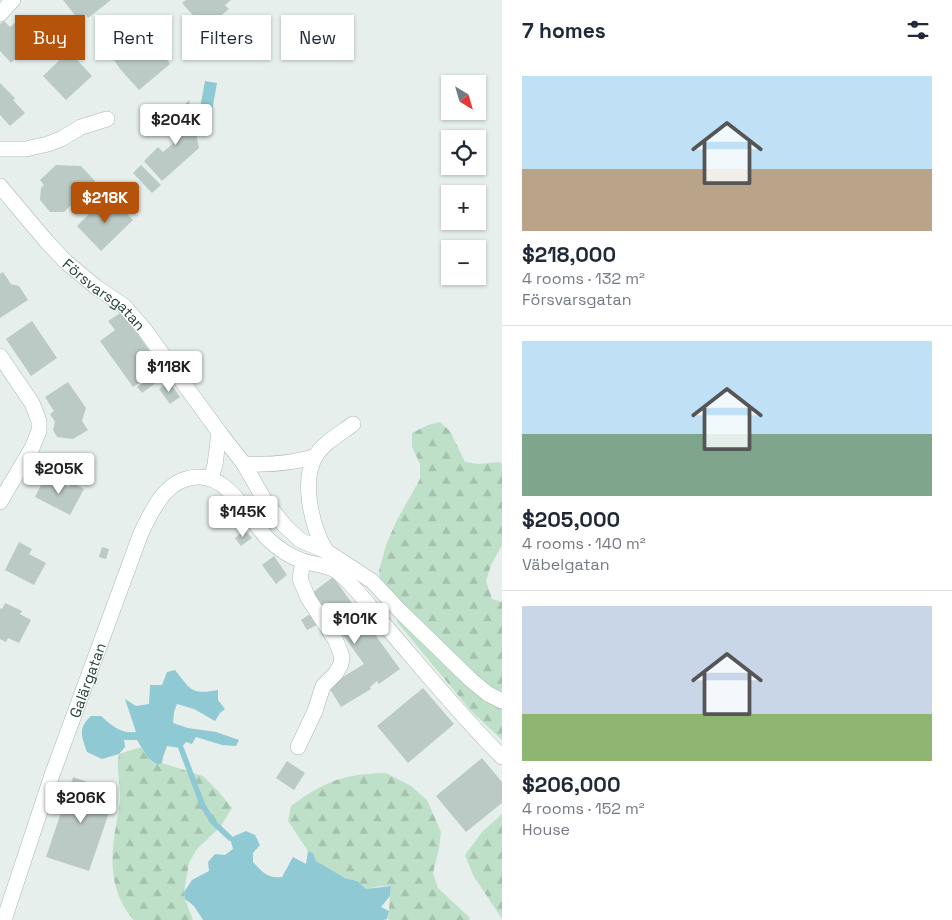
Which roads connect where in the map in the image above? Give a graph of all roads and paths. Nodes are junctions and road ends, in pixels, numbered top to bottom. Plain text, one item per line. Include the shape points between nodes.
1 (13, 0) edge
2 (0, 14) edge
3 (107, 119) dead end
4 (0, 149) edge
5 (0, 186) edge
6 (0, 356) edge
7 (353, 424) dead end
8 (219, 432) junction
9 (316, 456) junction
10 (244, 464) junction
11 (211, 478) junction
12 (0, 502) edge
13 (326, 551) junction
14 (303, 561) junction
15 (502, 700) edge
16 (298, 747) dead end
17 (502, 757) edge
18 (4, 920) edge

1 - 2 street
3 - 4 street via 82,126 42,146
5 - 8 street, Försvarsgatan via 66,262 124,306
6 - 12 street via 32,403 39,431
7 - 9 street
8 - 10 street
8 - 11 street via 216,465
9 - 10 street via 272,465
9 - 13 street via 311,469 310,505
10 - 13 street via 284,526 300,540
11 - 14 street via 238,500 269,540
11 - 18 street, Galärgatan via 196,477 171,487 161,496 141,533 52,775
13 - 15 street via 372,581 471,680 488,694
14 - 16 street via 300,579 342,657 336,673 323,686
14 - 17 street via 338,571

